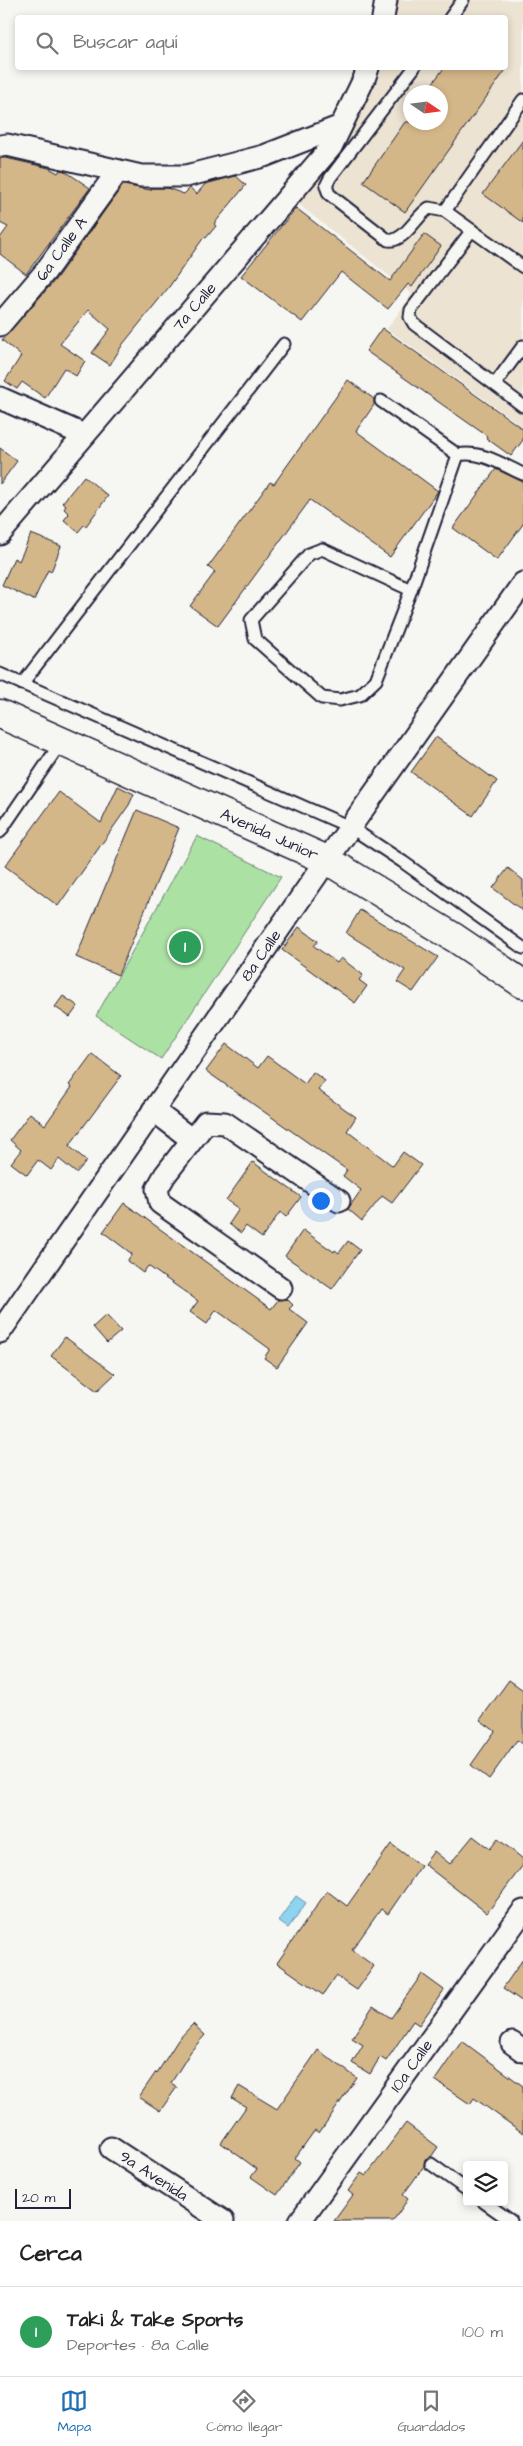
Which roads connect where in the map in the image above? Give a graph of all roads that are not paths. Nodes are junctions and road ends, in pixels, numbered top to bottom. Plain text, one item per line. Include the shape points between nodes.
1 (386, 0) edge
2 (463, 0) edge
3 (384, 15) edge
4 (452, 15) edge
5 (367, 70) edge
6 (412, 70) edge
7 (523, 100) edge
8 (341, 126) junction
9 (3, 145) edge
10 (118, 171) junction
11 (445, 211) junction
12 (472, 230) junction
13 (523, 267) edge
14 (0, 324) edge
15 (284, 344) dead end
16 (523, 346) edge
17 (495, 384) junction
18 (0, 398) edge
19 (381, 400) dead end
20 (523, 406) edge
21 (84, 434) junction
22 (458, 455) junction
23 (523, 474) edge
24 (0, 534) edge
25 (523, 583) edge
26 (411, 590) junction
27 (0, 674) edge
28 (22, 684) junction
29 (0, 714) edge
30 (62, 741) junction
31 (350, 827) junction
32 (0, 832) edge
33 (327, 860) junction
34 (523, 948) edge
35 (523, 984) edge
36 (153, 1110) junction
37 (191, 1139) junction
38 (339, 1201) dead end
39 (281, 1288) dead end
40 (0, 1332) edge
41 (523, 1911) edge
42 (111, 2148) dead end
43 (431, 2164) dead end
44 (463, 2187) edge
45 (490, 2206) edge
46 (223, 2221) edge
47 (300, 2221) edge
48 (511, 2221) edge

1 - 3 street
2 - 4 lane
5 - 8 street, 7a Calle
6 - 11 lane via 326,186 329,194 388,240 400,238 420,213 429,208
7 - 11 lane
8 - 10 street via 264,156 186,176 140,176
8 - 21 street, 7a Calle via 331,147
9 - 10 street
10 - 14 street, 6a Calle A via 45,272
11 - 12 lane
12 - 13 lane
12 - 17 lane via 411,310 410,317 414,324
15 - 28 lane
16 - 17 lane
17 - 20 lane
18 - 21 street
19 - 22 lane
21 - 24 street, 7a Calle
22 - 23 lane via 484,456
22 - 26 lane
25 - 31 street, 8a Calle
26 - 26 lane via 376,680 360,695 340,700 322,698 255,639 251,620 309,554 322,549
27 - 28 lane
28 - 31 lane
29 - 30 main road, Avenida Junior
30 - 32 lane
30 - 33 main road, Avenida Junior
31 - 33 street, 8a Calle
31 - 34 lane
33 - 35 main road, Avenida Junior
33 - 36 street, 8a Calle
36 - 37 street
36 - 40 street, 8a Calle
37 - 38 street via 206,1122 225,1123
37 - 39 street via 164,1175 157,1190 160,1203
41 - 47 street, 10a Calle
42 - 46 street, 9a Avenida
43 - 44 lane
45 - 48 lane

